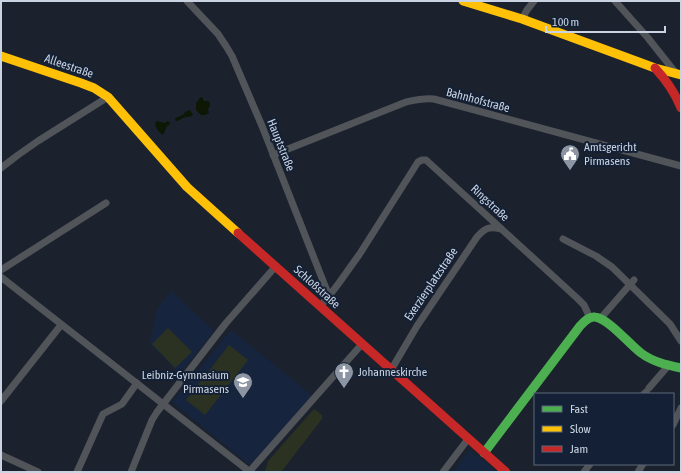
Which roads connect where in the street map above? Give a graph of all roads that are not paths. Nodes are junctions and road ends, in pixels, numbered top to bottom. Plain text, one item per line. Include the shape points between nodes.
1 (187, 1) edge
2 (463, 1) edge
3 (534, 1) edge
4 (615, 1) edge
5 (522, 19) junction
6 (1, 56) edge
7 (655, 68) junction
8 (679, 74) edge
9 (681, 86) edge
10 (108, 96) junction
11 (677, 97) junction
12 (681, 108) edge
13 (122, 111) joint
14 (273, 155) junction
15 (681, 166) edge
16 (1, 168) edge
17 (106, 203) dead end
18 (501, 229) junction
19 (563, 239) dead end
20 (276, 266) junction
21 (1, 270) edge
22 (1, 277) edge
23 (632, 282) junction
24 (329, 296) junction
25 (320, 306) junction
26 (590, 318) junction
27 (600, 319) junction
28 (60, 325) junction
29 (681, 341) edge
30 (362, 344) junction
31 (668, 366) junction
32 (681, 368) edge
33 (391, 370) junction
34 (137, 383) junction
35 (646, 392) edge
36 (1, 401) edge
37 (163, 403) junction
38 (681, 408) edge
39 (674, 423) edge
40 (468, 439) junction
41 (484, 453) junction
42 (1, 455) edge
43 (38, 472) edge
44 (77, 472) edge
45 (132, 472) edge
46 (249, 472) edge
47 (443, 472) edge
48 (506, 472) edge

1 - 14 street, Hauptstraße via 218,34 232,56
2 - 5 street
3 - 5 street
4 - 8 street
5 - 7 street
6 - 10 street, Alleestraße via 81,83
7 - 8 street
7 - 11 street
9 - 11 street
10 - 13 street, Alleestraße
10 - 16 street
11 - 12 street
13 - 20 street, Schloßstraße via 187,187
14 - 15 street, Bahnhofstraße via 406,102 426,98
14 - 24 street, Hauptstraße
17 - 21 street
18 - 24 street, Ringstraße via 426,160 422,160 418,162
18 - 26 street, Ringstraße via 584,305
18 - 33 street, Exerzierplatzstraße via 485,229 477,237 417,326
19 - 23 street via 596,256
20 - 25 street, Schloßstraße
20 - 37 street via 226,323
22 - 28 street
23 - 27 street
23 - 29 street via 672,326
24 - 25 street
25 - 30 street, Schloßstraße
26 - 27 street
26 - 41 street via 580,326
27 - 31 street via 646,356
28 - 34 street
28 - 36 street
30 - 33 street, Schloßstraße
30 - 46 street
31 - 32 street
31 - 35 street
33 - 40 street, Schloßstraße
34 - 37 street
34 - 44 street via 122,404 103,414
37 - 45 street via 152,420
37 - 46 street
38 - 39 street
40 - 41 street, Schloßstraße
40 - 47 street
41 - 48 street, Schloßstraße
42 - 43 street

